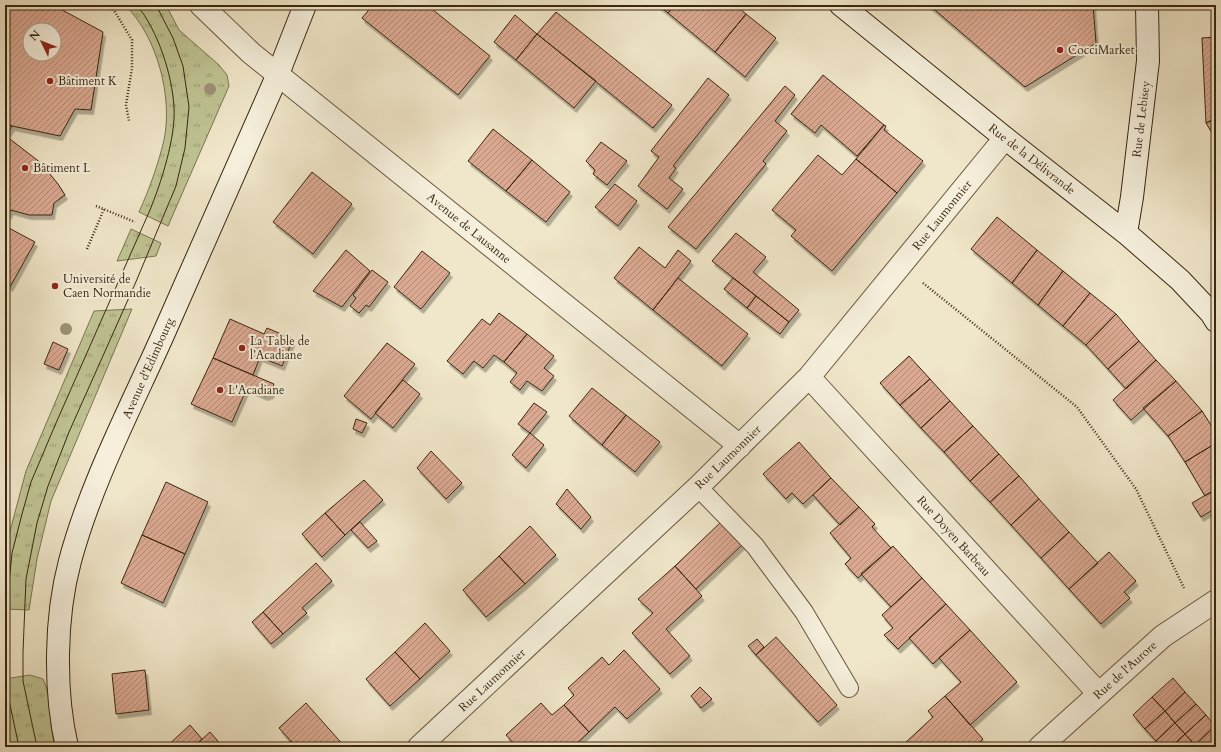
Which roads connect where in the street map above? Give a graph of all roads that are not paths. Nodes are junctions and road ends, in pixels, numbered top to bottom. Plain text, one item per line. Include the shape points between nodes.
1 (201, 5) edge
2 (305, 5) edge
3 (841, 5) edge
4 (1147, 5) edge
5 (278, 74) junction
6 (1005, 138) junction
7 (1126, 233) junction
8 (1216, 321) edge
9 (809, 377) junction
10 (740, 446) junction
11 (698, 487) junction
12 (1216, 601) edge
13 (849, 688) dead end
14 (1099, 694) junction
15 (67, 747) edge
16 (419, 747) edge
17 (1040, 747) edge

1 - 5 street, Avenue de Lausanne via 251,54
2 - 5 street, Avenue d'Edimbourg
3 - 6 street, Rue de la Délivrande
4 - 7 street, Rue de Lebisey via 1148,61
5 - 10 street, Avenue de Lausanne
5 - 15 street, Avenue d'Edimbourg via 96,487 70,562 63,598 58,649 62,723
6 - 7 street, Rue de la Délivrande
6 - 9 street, Rue Laumonnier
7 - 8 street, Rue de la Délivrande via 1180,280
9 - 10 street, Rue Laumonnier
9 - 14 street, Rue Doyen Barbeau
10 - 11 street, Rue Laumonnier
11 - 13 lane via 755,546 804,612
11 - 16 street, Rue Laumonnier
12 - 14 street, Rue de l'Aurore via 1163,636
14 - 17 street, Rue de l'Aurore

